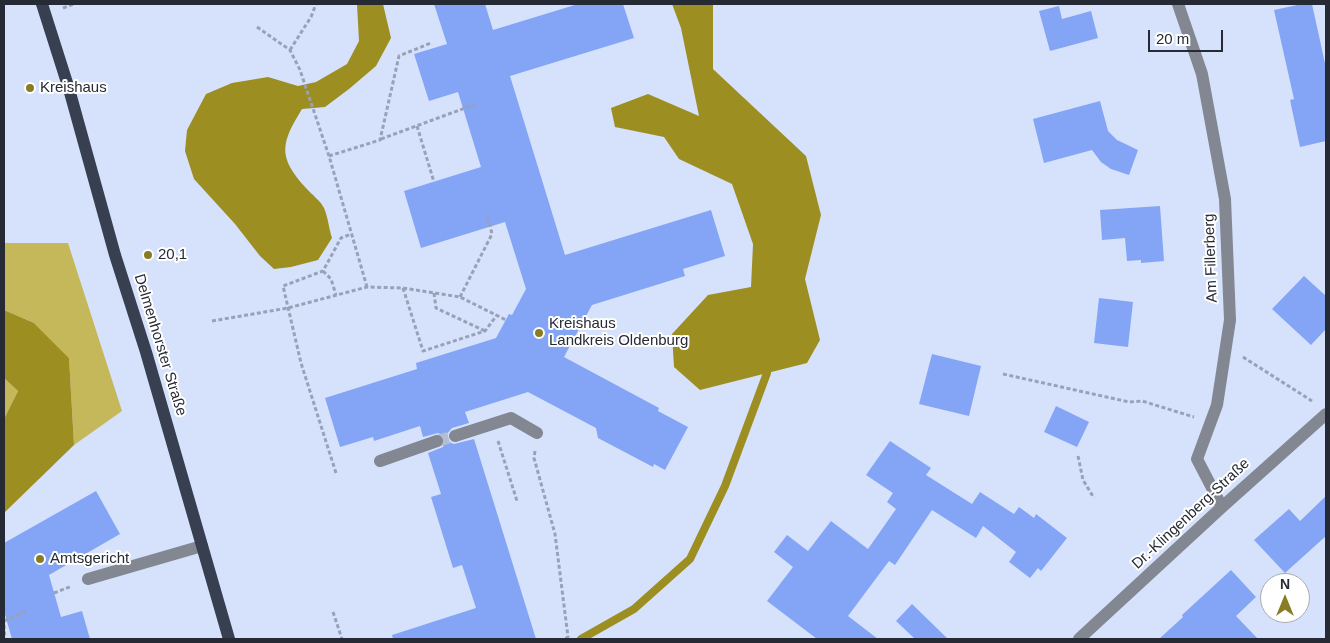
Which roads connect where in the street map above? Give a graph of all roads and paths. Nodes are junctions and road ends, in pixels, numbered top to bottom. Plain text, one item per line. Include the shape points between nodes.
1 (42, 4) edge
2 (316, 4) edge
3 (1178, 4) edge
4 (257, 28) dead end
5 (431, 43) dead end
6 (290, 50) junction
7 (476, 104) dead end
8 (417, 126) junction
9 (380, 140) junction
10 (329, 156) junction
11 (434, 182) dead end
12 (487, 214) dead end
13 (351, 234) junction
14 (323, 271) junction
15 (367, 287) junction
16 (403, 288) junction
17 (434, 293) junction
18 (336, 295) junction
19 (460, 297) junction
20 (288, 308) junction
21 (497, 315) junction
22 (506, 320) dead end
23 (212, 321) dead end
24 (486, 331) junction
25 (1226, 346) junction
26 (1003, 374) dead end
27 (1322, 409) edge
28 (1211, 422) junction
29 (492, 424) junction
30 (537, 433) joint
31 (456, 436) tunnel mouth
32 (437, 441) tunnel mouth
33 (1078, 456) dead end
34 (380, 461) dead end
35 (336, 473) dead end
36 (1094, 498) dead end
37 (517, 501) dead end
38 (1222, 507) junction
39 (202, 546) junction
40 (88, 580) dead end
41 (27, 610) dead end
42 (333, 612) dead end
43 (4, 623) edge
44 (5, 639) edge
45 (229, 639) edge
46 (342, 639) edge
47 (564, 639) edge
48 (1079, 639) edge

1 - 39 main road, Delmenhorster Straße via 70,89 115,255
2 - 6 path
3 - 25 street, Am Fillerberg via 1202,74 1225,199 1230,320
4 - 6 path
5 - 9 path via 399,56
6 - 10 path
7 - 8 path
8 - 9 path
8 - 11 path
9 - 10 path
10 - 13 path
12 - 19 path via 492,234
13 - 14 path via 341,238
13 - 15 path
14 - 18 path via 331,279
14 - 20 path via 283,286
15 - 16 path
15 - 18 path
16 - 17 path
16 - 24 path via 423,351
17 - 19 path
17 - 24 path via 436,308
18 - 20 path
19 - 21 path
20 - 23 path
20 - 35 path via 301,363
21 - 22 path
21 - 24 path
25 - 27 path
25 - 28 street, Am Fillerberg via 1218,405
26 - 28 path via 1129,402 1142,401
27 - 38 street, Dr.-Klingenberg-Straße
28 - 38 street, Am Fillerberg via 1197,459
29 - 30 street via 511,418
29 - 31 street
29 - 37 path
30 - 47 path via 534,458 555,534 568,637
32 - 34 street
33 - 36 path via 1083,480
38 - 48 street, Dr.-Klingenberg-Straße
39 - 40 street
39 - 45 main road, Delmenhorster Straße
41 - 43 path
42 - 46 path
43 - 44 path

